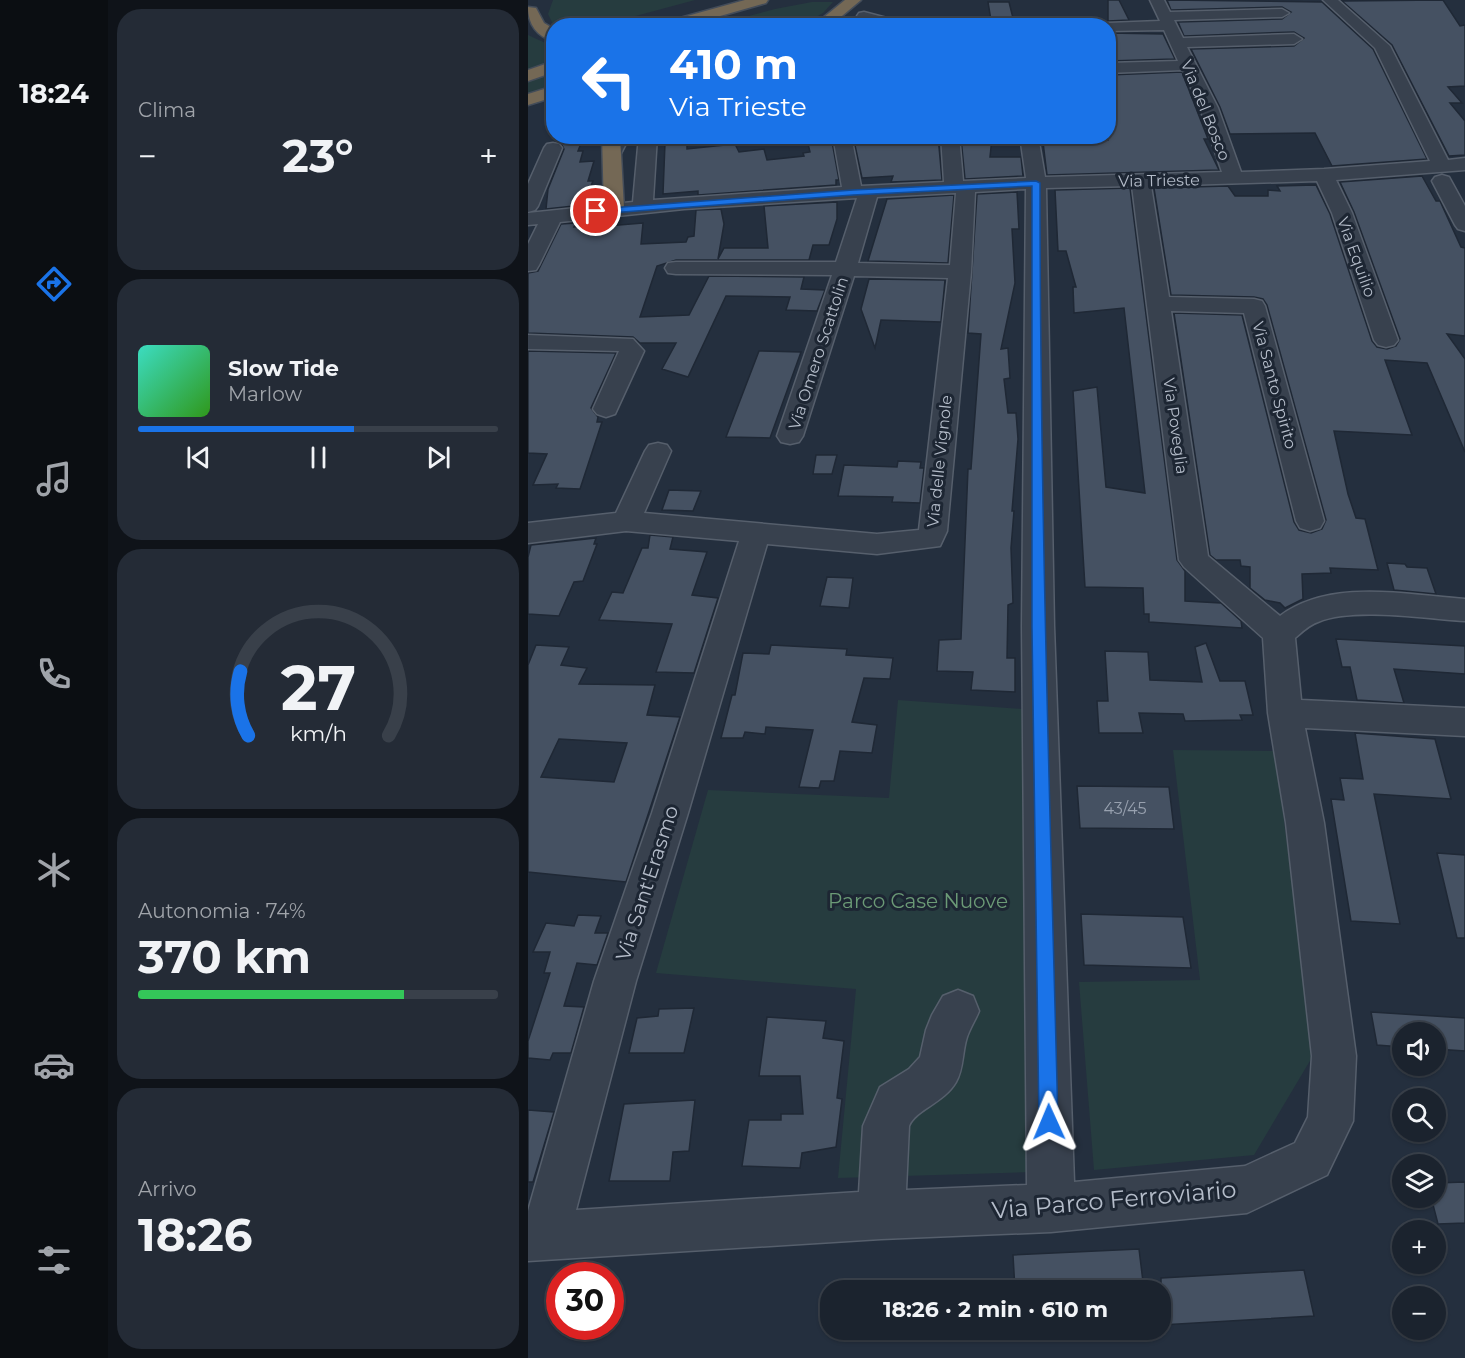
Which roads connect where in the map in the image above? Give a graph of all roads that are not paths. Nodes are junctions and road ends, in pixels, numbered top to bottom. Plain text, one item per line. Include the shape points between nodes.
1 (740, 0) edge
2 (761, 0) edge
3 (1157, 0) edge
4 (1330, 0) edge
5 (847, 3) edge
6 (531, 9) edge
7 (1282, 13) dead end
8 (682, 18) edge
9 (687, 18) edge
10 (829, 18) edge
11 (862, 18) edge
12 (1168, 20) junction
13 (1116, 26) edge
14 (546, 30) edge
15 (1294, 39) dead end
16 (1178, 43) junction
17 (546, 61) edge
18 (1190, 65) junction
19 (528, 67) edge
20 (1116, 68) edge
21 (546, 69) edge
22 (528, 76) edge
23 (546, 94) edge
24 (528, 100) edge
25 (647, 144) edge
26 (845, 144) edge
27 (952, 144) edge
28 (1030, 144) edge
29 (611, 146) edge
30 (553, 147) dead end
31 (1465, 164) edge
32 (1315, 170) junction
33 (1437, 171) junction
34 (1234, 179) junction
35 (1141, 180) junction
36 (1036, 183) junction
37 (1465, 183) edge
38 (960, 186) junction
39 (861, 192) junction
40 (528, 206) edge
41 (643, 207) junction
42 (614, 209) junction
43 (552, 217) junction
44 (528, 219) edge
45 (1465, 225) edge
46 (528, 265) edge
47 (676, 268) dead end
48 (846, 269) junction
49 (960, 272) junction
50 (1159, 304) junction
51 (1386, 340) dead end
52 (528, 342) edge
53 (606, 410) dead end
54 (790, 436) dead end
55 (658, 451) dead end
56 (626, 521) junction
57 (1310, 521) dead end
58 (756, 532) junction
59 (528, 533) edge
60 (1465, 610) edge
61 (1279, 633) junction
62 (1285, 713) junction
63 (1465, 722) edge
64 (958, 1011) dead end
65 (1051, 1208) junction
66 (881, 1215) junction
67 (536, 1237) edge

1 - 8 highway
2 - 9 highway
3 - 12 street, Via del Bosco
4 - 33 street via 1382,46
5 - 10 highway
5 - 11 street
6 - 14 highway via 538,25
7 - 12 street
12 - 13 street
12 - 16 street, Via del Bosco
15 - 16 street, Via del Bosco
16 - 18 street, Via del Bosco
17 - 19 highway
18 - 20 street
18 - 34 street, Via del Bosco via 1216,108
21 - 22 highway
23 - 24 highway
25 - 41 street
26 - 39 street
27 - 38 street, Via delle Vignole
28 - 36 street
29 - 42 highway
30 - 40 street
31 - 33 street, Via Trieste
32 - 33 street, Via Trieste
32 - 34 street, Via Trieste
32 - 51 street, Via Equilio via 1342,213
33 - 37 street
33 - 45 street
34 - 35 street, Via Trieste
35 - 36 street, Via Trieste
35 - 50 street, Via Poveglia
36 - 38 street, Via Trieste
36 - 65 street via 1038,627
38 - 39 street, Via Trieste
38 - 49 street, Via delle Vignole
39 - 41 street, Via Trieste
39 - 48 street, Via Omero Scattolin
41 - 42 street, Via Trieste
42 - 43 street, Via Trieste
43 - 44 street, Via Trieste
43 - 46 street
47 - 48 street, Via Omero Scattolin
48 - 49 street, Via Omero Scattolin
48 - 54 street, Via Omero Scattolin
49 - 58 street, Via delle Vignole via 930,539 877,544
50 - 57 street, Via Santo Spirito via 1254,306
50 - 61 street, Via Poveglia via 1194,560
52 - 53 street via 625,344 632,351
55 - 56 street
56 - 58 street, Via delle Vignole
56 - 59 street, Via delle Vignole
58 - 67 street, Via Sant'Erasmo
60 - 61 street via 1330,607 1306,614
61 - 62 street, Via Parco Ferroviario
62 - 63 street
62 - 65 street, Via Parco Ferroviario via 1305,823 1334,1056 1330,1121 1311,1159 1247,1189
64 - 66 street via 947,1030 940,1067 925,1085 896,1103 886,1126
65 - 66 street, Via Parco Ferroviario
66 - 67 street, Via Parco Ferroviario

